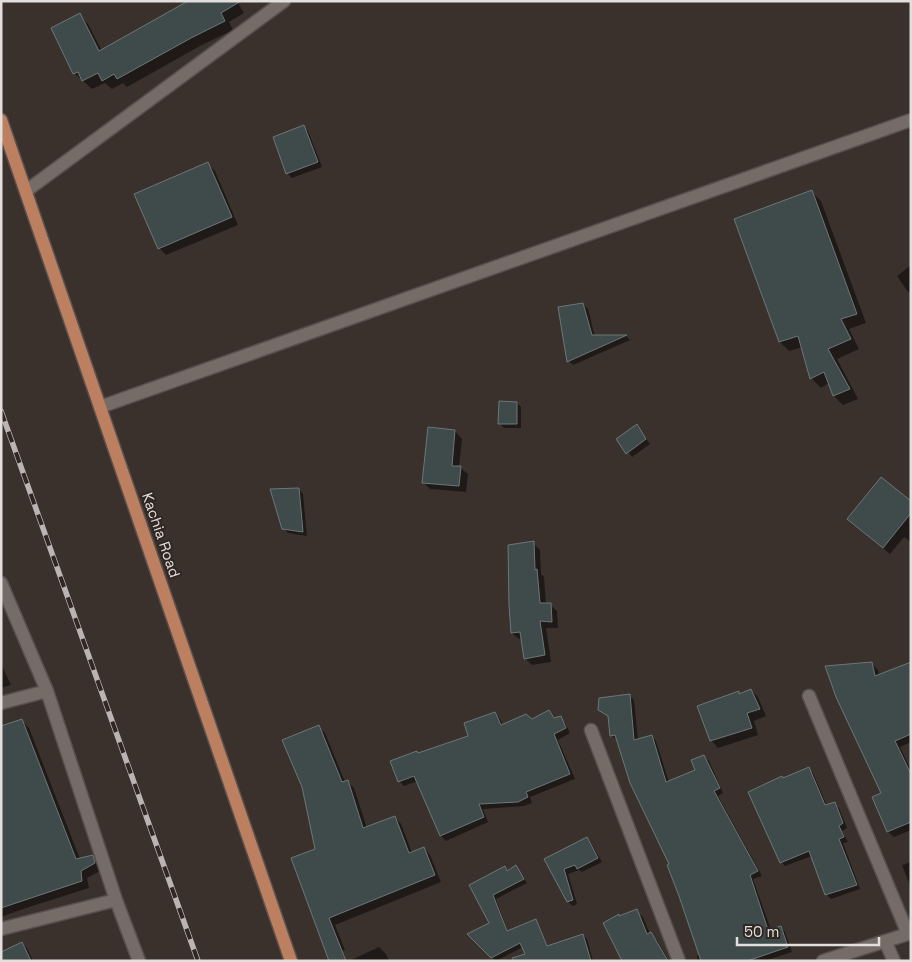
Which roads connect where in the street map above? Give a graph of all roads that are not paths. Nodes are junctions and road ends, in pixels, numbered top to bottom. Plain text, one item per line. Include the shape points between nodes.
1 (284, 1) edge
2 (1, 120) edge
3 (911, 120) edge
4 (26, 191) junction
5 (100, 407) junction
6 (1, 583) edge
7 (47, 691) junction
8 (809, 696) dead end
9 (1, 703) edge
10 (591, 730) dead end
11 (116, 900) junction
12 (1, 929) edge
13 (910, 934) edge
14 (885, 941) junction
15 (140, 961) edge
16 (291, 961) edge
17 (679, 961) edge
18 (823, 961) edge
19 (894, 961) edge

1 - 4 street
2 - 4 main road, Kachia Road
3 - 5 street
4 - 5 main road, Kachia Road
5 - 16 main road, Kachia Road
6 - 7 street
7 - 9 street
7 - 11 street
8 - 13 street
10 - 17 street
11 - 12 street
11 - 15 street
13 - 14 street
14 - 18 street
14 - 19 street

